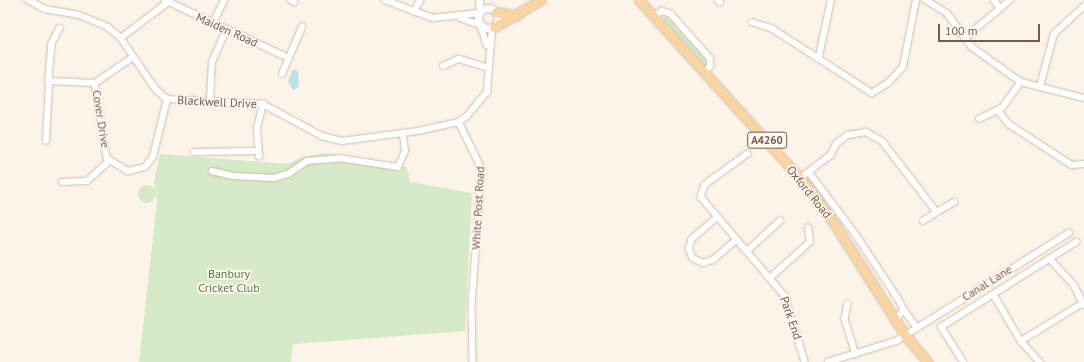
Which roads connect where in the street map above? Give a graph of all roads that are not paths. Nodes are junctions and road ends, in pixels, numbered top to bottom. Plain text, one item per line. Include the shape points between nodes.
1 (28, 0) edge
2 (224, 0) edge
3 (385, 0) edge
4 (420, 0) edge
5 (479, 0) edge
6 (486, 0) edge
7 (541, 0) edge
8 (831, 0) edge
9 (916, 0) edge
10 (926, 0) edge
11 (994, 0) edge
12 (1010, 0) edge
13 (639, 1) edge
14 (166, 2) edge
15 (1084, 6) edge
16 (1000, 8) junction
17 (495, 11) junction
18 (414, 12) junction
19 (480, 12) junction
20 (518, 15) junction
21 (653, 17) junction
22 (456, 18) junction
23 (752, 22) dead end
24 (213, 23) junction
25 (481, 26) junction
26 (302, 27) dead end
27 (493, 27) junction
28 (60, 28) dead end
29 (227, 29) junction
30 (121, 38) junction
31 (965, 38) junction
32 (488, 47) junction
33 (819, 56) junction
34 (133, 57) junction
35 (289, 58) junction
36 (443, 66) dead end
37 (489, 68) junction
38 (282, 74) dead end
39 (705, 74) junction
40 (49, 80) junction
41 (1021, 82) junction
42 (95, 84) junction
43 (1040, 86) junction
44 (1084, 98) edge
45 (167, 99) junction
46 (210, 99) junction
47 (263, 104) junction
48 (998, 110) junction
49 (979, 119) dead end
50 (458, 122) junction
51 (403, 134) junction
52 (46, 141) dead end
53 (194, 152) dead end
54 (748, 154) dead end
55 (109, 161) junction
56 (1084, 164) edge
57 (212, 171) dead end
58 (809, 172) junction
59 (799, 179) junction
60 (62, 182) dead end
61 (954, 202) dead end
62 (937, 212) junction
63 (718, 217) junction
64 (780, 221) dead end
65 (923, 221) dead end
66 (808, 228) dead end
67 (1069, 233) dead end
68 (736, 240) junction
69 (1076, 242) dead end
70 (747, 251) junction
71 (1050, 259) junction
72 (771, 277) junction
73 (994, 294) junction
74 (848, 304) dead end
75 (1083, 304) edge
76 (904, 310) junction
77 (896, 321) junction
78 (917, 327) junction
79 (905, 335) junction
80 (1022, 341) junction
81 (856, 354) junction
82 (473, 362) edge
83 (805, 362) edge
84 (828, 362) edge
85 (928, 362) edge
86 (963, 362) edge
87 (1040, 362) edge

1 - 30 street, Blackwell Drive via 45,10 97,21
2 - 24 street
3 - 18 street
4 - 18 street
5 - 19 street
6 - 17 street
7 - 20 main road
8 - 33 street
9 - 33 street via 902,67 888,84 872,93
10 - 31 street via 947,13
11 - 16 street
12 - 16 street
13 - 21 main road, Oxford Road / A4260
14 - 24 street, Maiden Road
14 - 30 street
15 - 43 street via 1054,34
16 - 31 street
17 - 19 street
17 - 20 main road
17 - 27 street via 498,18
18 - 22 street via 433,18
19 - 22 street
19 - 25 street
20 - 27 main road
21 - 39 main road, Oxford Road / A4260
21 - 39 street via 662,11 671,14 710,58 711,65
22 - 25 street
23 - 33 street via 773,29
24 - 29 street, Maiden Road
25 - 27 street
25 - 32 street
26 - 35 street
27 - 32 street
28 - 40 street via 52,44
29 - 35 street, Maiden Road
29 - 46 street via 212,62
30 - 34 street, Blackwell Drive
31 - 41 street
32 - 37 street
34 - 42 street
34 - 45 street, Blackwell Drive
35 - 38 street
36 - 37 street via 459,59
37 - 50 street via 482,101
39 - 59 main road, Oxford Road / A4260
40 - 42 street
40 - 52 street
41 - 43 street
41 - 48 street
42 - 55 street, Cover Drive
43 - 44 street
45 - 46 street, Blackwell Drive
45 - 55 street, Cover Drive via 149,163 139,170 128,171
46 - 47 street, Blackwell Drive
47 - 51 street, Blackwell Drive via 283,112 322,136 342,141
47 - 53 street via 257,128 259,154
48 - 49 street
48 - 56 street via 1009,124 1072,165
50 - 51 street, Blackwell Drive
50 - 82 street, White Post Road via 482,169 472,304
51 - 57 street via 404,159 398,167 339,158 308,161 274,178 233,176
54 - 63 street, Park End via 702,189 703,201
55 - 60 street via 87,181
58 - 59 street
58 - 62 street via 830,156 836,144 848,135 866,132 883,142
58 - 76 street via 857,236
59 - 77 main road, Oxford Road / A4260 via 837,228
61 - 62 street
62 - 65 street
63 - 68 street, Park End
63 - 68 street via 692,240 689,249 693,258 703,263 713,260
64 - 70 street
66 - 72 street via 810,242
67 - 78 street, Canal Lane
68 - 70 street, Park End
69 - 71 street
70 - 72 street, Park End
71 - 73 street
71 - 75 street via 1074,285
72 - 83 street, Park End via 788,302
73 - 80 street
73 - 86 street via 941,327
74 - 81 street via 845,320
75 - 80 street
76 - 77 street
76 - 78 street
77 - 79 main road, Oxford Road / A4260
78 - 79 street, Canal Lane
79 - 81 street, Canal Lane via 886,345
79 - 85 main road, Oxford Road / A4260
80 - 87 street
81 - 84 street, Canal Lane

